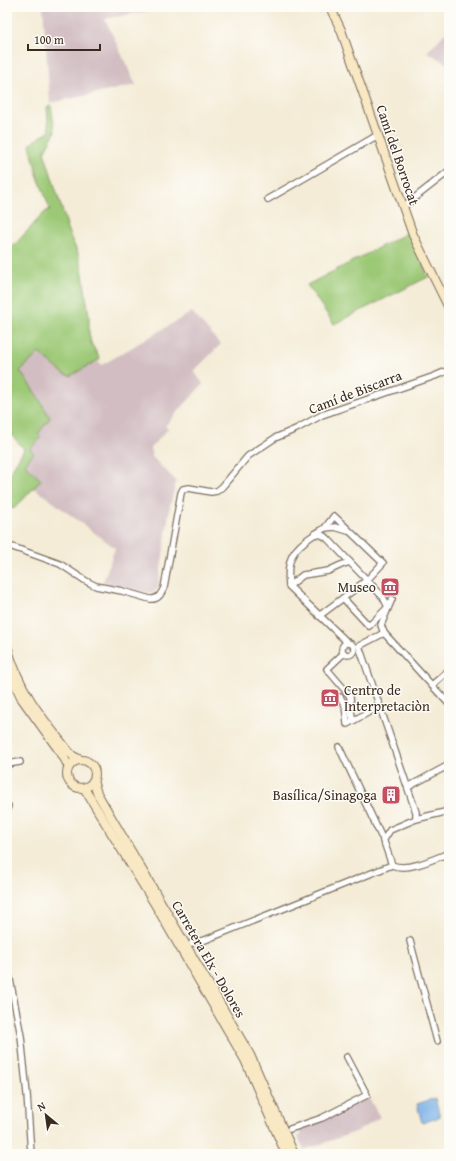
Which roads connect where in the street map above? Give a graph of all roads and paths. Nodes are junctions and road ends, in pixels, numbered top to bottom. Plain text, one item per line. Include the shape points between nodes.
1 (330, 7) edge
2 (378, 135) junction
3 (449, 171) edge
4 (268, 199) dead end
5 (403, 207) junction
6 (449, 308) edge
7 (449, 370) edge
8 (325, 528) junction
9 (351, 533) junction
10 (315, 534) junction
11 (7, 545) edge
12 (350, 562) junction
13 (367, 580) junction
14 (290, 586) junction
15 (343, 598) junction
16 (392, 599) dead end
17 (388, 607) junction
18 (319, 616) junction
19 (384, 633) junction
20 (348, 643) junction
21 (7, 646) edge
22 (356, 647) junction
23 (344, 653) junction
24 (7, 667) edge
25 (449, 670) edge
26 (432, 686) junction
27 (336, 699) dead end
28 (449, 704) edge
29 (380, 706) junction
30 (353, 721) junction
31 (339, 747) dead end
32 (81, 760) junction
33 (20, 762) dead end
34 (7, 764) edge
35 (449, 765) edge
36 (69, 767) junction
37 (93, 781) junction
38 (408, 787) junction
39 (84, 788) junction
40 (449, 811) edge
41 (416, 819) junction
42 (382, 838) junction
43 (449, 853) edge
44 (392, 865) junction
45 (410, 941) dead end
46 (192, 943) dead end
47 (7, 964) edge
48 (437, 1041) dead end
49 (347, 1057) dead end
50 (290, 1129) dead end
51 (31, 1154) edge
52 (286, 1154) edge
53 (294, 1154) edge

1 - 2 main road, Camí del Borrocat via 341,30
2 - 4 street
2 - 5 main road, Camí del Borrocat
3 - 5 street
5 - 6 main road, Camí del Borrocat via 413,235
7 - 11 street, Camí de Biscarra via 322,415 275,438 248,456 217,491 183,489 164,588 155,599 150,600 96,586 60,564
8 - 9 street via 335,527
8 - 9 street via 334,516
8 - 10 street
9 - 13 street via 383,563
10 - 12 street via 327,538
10 - 14 street via 296,549 290,560
12 - 13 street
12 - 14 street via 328,571 303,575
13 - 15 street
13 - 17 street via 383,597
14 - 18 street
15 - 17 street via 369,626
15 - 18 street
16 - 17 street
17 - 19 street via 381,625
18 - 20 street
19 - 22 street
19 - 26 street
20 - 22 street
20 - 23 street via 344,645
21 - 32 main road via 28,697 69,752
22 - 23 street via 352,654
22 - 29 street
23 - 30 street via 327,669 350,696
24 - 36 main road via 22,699
25 - 26 street
26 - 28 street
27 - 30 street via 340,697 344,705 346,724
29 - 30 street
29 - 38 street
31 - 42 street
32 - 36 main road
32 - 37 main road via 92,766 95,774
33 - 34 street
35 - 38 street
36 - 39 main road via 67,775 70,782
37 - 39 main road
37 - 53 main road, Carretera Elx - Dolores via 97,793 250,1055
38 - 41 street
39 - 52 main road, Carretera Elx - Dolores via 245,1060
40 - 41 street
41 - 42 street via 390,830
42 - 44 street
43 - 44 street via 423,864 397,868
44 - 46 street via 295,905
45 - 48 street
47 - 51 street via 20,1036
49 - 50 street via 367,1095 322,1118

